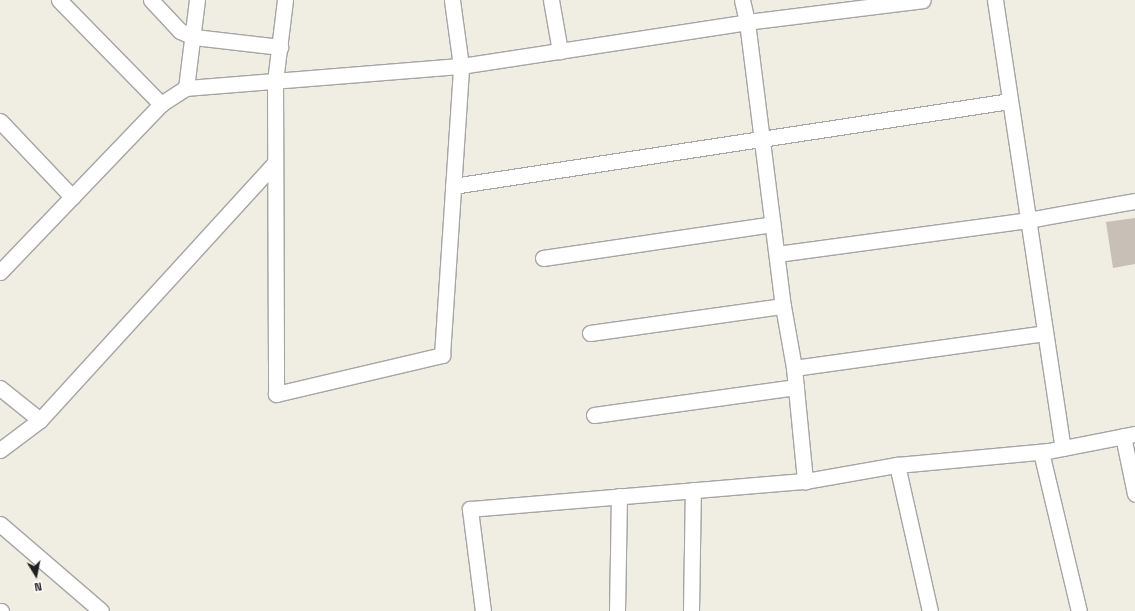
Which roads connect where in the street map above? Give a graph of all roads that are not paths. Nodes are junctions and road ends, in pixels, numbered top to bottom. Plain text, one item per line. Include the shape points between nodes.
1 (59, 0) edge
2 (151, 0) edge
3 (197, 0) edge
4 (285, 0) edge
5 (452, 0) edge
6 (551, 0) edge
7 (742, 0) edge
8 (923, 0) edge
9 (995, 0) edge
10 (747, 22) junction
11 (194, 37) junction
12 (280, 48) junction
13 (560, 51) junction
14 (461, 66) junction
15 (275, 82) junction
16 (186, 88) junction
17 (1010, 101) junction
18 (161, 104) junction
19 (0, 121) edge
20 (763, 141) junction
21 (275, 163) junction
22 (453, 186) junction
23 (72, 197) junction
24 (1135, 201) edge
25 (1028, 220) junction
26 (773, 224) junction
27 (777, 254) junction
28 (543, 258) dead end
29 (3, 262) edge
30 (783, 306) junction
31 (590, 333) dead end
32 (1045, 333) junction
33 (794, 368) junction
34 (0, 388) edge
35 (796, 388) junction
36 (594, 415) dead end
37 (40, 420) junction
38 (1129, 435) edge
39 (1063, 448) junction
40 (0, 450) edge
41 (1041, 452) junction
42 (897, 465) junction
43 (805, 481) junction
44 (693, 490) junction
45 (1135, 494) edge
46 (619, 496) junction
47 (0, 524) edge
48 (101, 611) edge
49 (483, 611) edge
50 (617, 611) edge
51 (691, 611) edge
52 (930, 611) edge
53 (1079, 611) edge

1 - 18 street
2 - 11 street via 180,31
3 - 11 street
4 - 12 street
5 - 14 street
6 - 13 street
7 - 10 street
8 - 10 street
9 - 17 street
10 - 13 street
10 - 20 street
11 - 12 street
11 - 16 street
12 - 15 street
13 - 14 street
14 - 15 street
14 - 22 street
15 - 16 street
15 - 21 street
16 - 18 street
17 - 20 street
17 - 25 street
18 - 23 street
19 - 23 street
20 - 22 street
20 - 26 street
21 - 22 street via 276,394 442,355
21 - 37 street
23 - 29 street
24 - 25 street
25 - 27 street
25 - 32 street
26 - 27 street
26 - 28 street
27 - 30 street
30 - 31 street
30 - 33 street
32 - 33 street
32 - 39 street
33 - 35 street
34 - 37 street
35 - 36 street
35 - 43 street
37 - 40 street
38 - 39 street
38 - 45 street
39 - 41 street
41 - 42 street
41 - 53 street
42 - 43 street
42 - 52 street
43 - 44 street
44 - 46 street
44 - 51 street
46 - 49 street via 470,509
46 - 50 street
47 - 48 street

